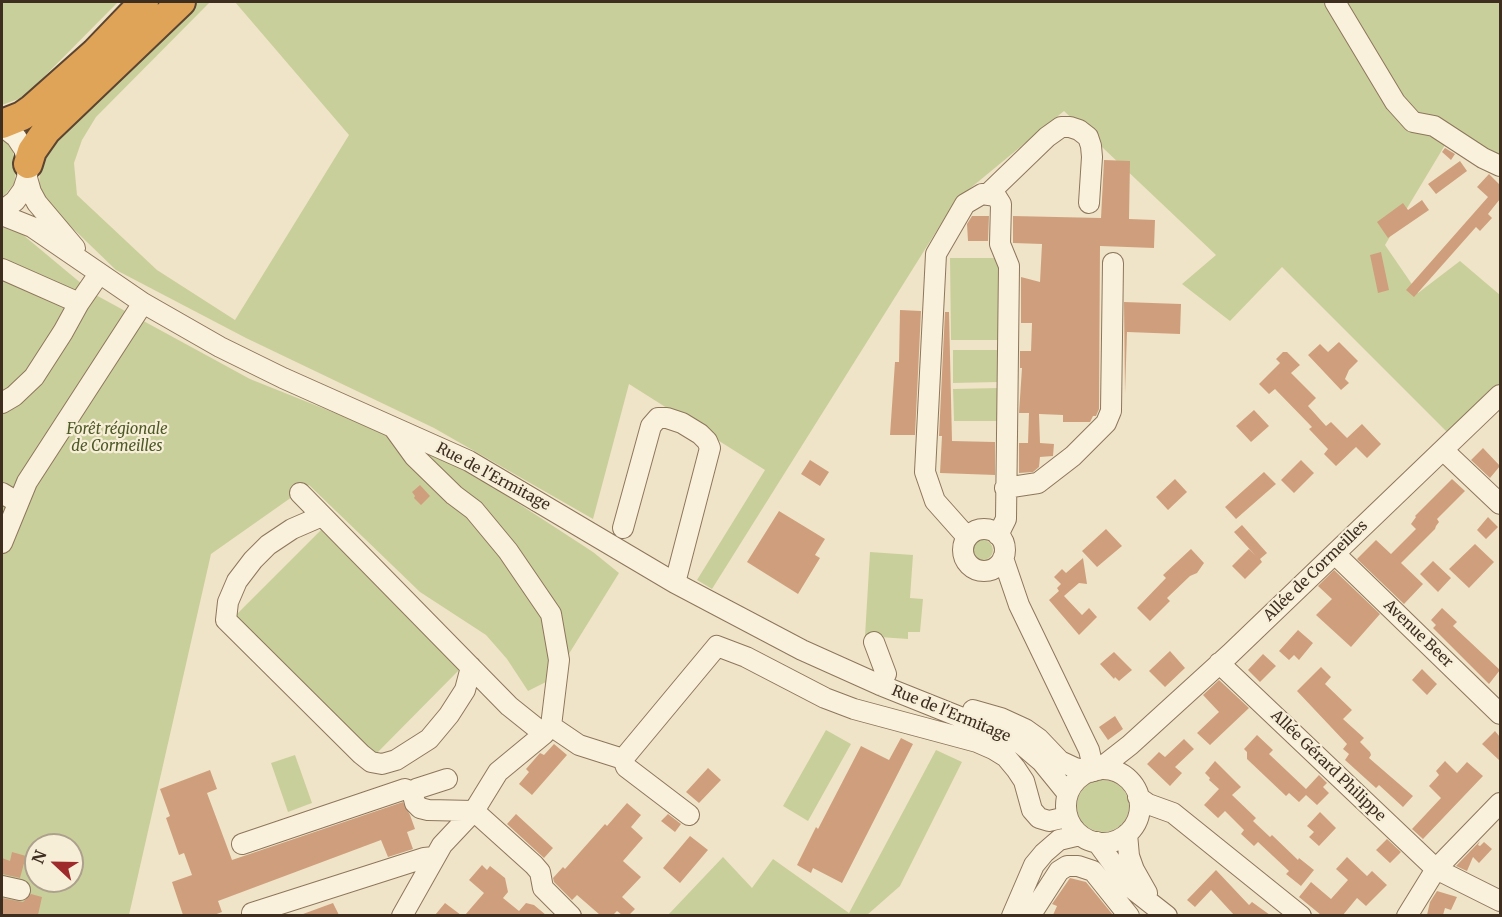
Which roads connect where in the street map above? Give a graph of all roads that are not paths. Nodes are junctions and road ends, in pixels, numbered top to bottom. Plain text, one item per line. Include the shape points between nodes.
1 (144, 2) edge
2 (181, 2) edge
3 (1335, 2) edge
4 (2, 125) edge
5 (1500, 166) edge
6 (27, 171) junction
7 (989, 193) junction
8 (1089, 203) dead end
9 (2, 211) edge
10 (2, 215) edge
11 (1113, 263) dead end
12 (2, 269) edge
13 (99, 274) junction
14 (79, 303) junction
15 (143, 303) junction
16 (1500, 395) edge
17 (2, 404) edge
18 (393, 426) junction
19 (1443, 450) junction
20 (1005, 488) junction
21 (300, 493) dead end
22 (9, 497) edge
23 (1500, 504) edge
24 (322, 516) junction
25 (623, 528) dead end
26 (999, 535) junction
27 (967, 537) junction
28 (2, 543) edge
29 (1335, 554) junction
30 (1004, 558) junction
31 (988, 571) junction
32 (675, 583) junction
33 (1011, 583) junction
34 (874, 642) dead end
35 (1219, 663) junction
36 (471, 667) junction
37 (882, 686) junction
38 (1500, 714) edge
39 (547, 730) junction
40 (1130, 745) junction
41 (623, 759) junction
42 (1094, 771) junction
43 (1124, 776) junction
44 (447, 779) dead end
45 (413, 792) junction
46 (1068, 794) junction
47 (1138, 797) junction
48 (1500, 803) edge
49 (474, 811) junction
50 (689, 815) dead end
51 (1067, 817) junction
52 (1127, 834) junction
53 (1088, 839) junction
54 (242, 844) dead end
55 (434, 857) junction
56 (1436, 869) junction
57 (1500, 901) edge
58 (1160, 909) edge
59 (252, 913) dead end
60 (402, 915) edge
61 (571, 915) edge
62 (1012, 915) edge
63 (1030, 915) edge
64 (1129, 915) edge
65 (1301, 915) edge
66 (1407, 915) edge

1 - 4 highway via 95,53 32,109
2 - 6 highway via 46,131 32,151
3 - 5 street via 1395,102 1413,122 1434,126
4 - 6 street, Rue de l'Ermitage via 24,149
6 - 9 street via 23,190
6 - 13 street, Rue de l'Ermitage via 37,203
7 - 8 street via 1047,137 1061,127 1070,127 1089,138
7 - 20 street via 1001,204 1000,244 1009,266
7 - 27 street via 965,204 936,254 925,472 935,501
10 - 13 street, Rue de l'Ermitage via 32,227
11 - 20 street via 1111,411 1106,423 1038,483
12 - 14 street
13 - 14 street
13 - 15 street, Rue de l'Ermitage
14 - 17 street via 34,377
15 - 18 street, Rue de l'Ermitage via 252,363
15 - 22 street via 27,482
16 - 19 street, Allée de Cormeilles
18 - 32 street, Rue de l'Ermitage via 477,465
18 - 39 street via 414,456 474,510 551,614 559,660
19 - 23 street
19 - 29 street, Allée de Cormeilles
20 - 26 street via 1006,519
21 - 24 street
22 - 28 street
24 - 36 street
24 - 36 street via 292,529 253,560 237,581 226,620 371,762 382,764 396,759 429,739 465,690
25 - 32 street via 651,426 658,418 667,418 700,434 710,448
26 - 27 street via 983,529
26 - 30 street
27 - 31 street via 963,549 966,561 975,570
29 - 35 street, Allée de Cormeilles
29 - 38 street, Avenue Beer
30 - 31 street
30 - 33 street
31 - 33 street
32 - 37 street, Rue de l'Ermitage via 802,650
33 - 42 street via 1089,750
34 - 37 street via 886,674
35 - 40 street, Allée de Cormeilles
35 - 56 street, Allée Gérard Philippe
36 - 39 street via 509,706
37 - 42 street, Rue de l'Ermitage via 1001,717 1032,733 1060,761
37 - 46 street, Rue de l'Ermitage via 1010,737 1042,762
39 - 41 street
39 - 49 street via 498,772
40 - 42 street, Allée de Cormeilles
40 - 43 street via 1121,762
41 - 50 street via 626,767
41 - 51 street via 717,646 854,709 993,749 1016,769 1039,818 1049,821
42 - 43 street via 1107,770
42 - 46 street via 1077,780
43 - 47 street
44 - 45 street
45 - 49 street via 420,808
45 - 54 street via 405,789
46 - 51 street
47 - 52 street via 1136,821
47 - 65 street via 1173,813
48 - 56 street
49 - 55 street
49 - 61 street via 534,865 540,872 543,888
51 - 53 street
52 - 53 street via 1116,841
52 - 58 street via 1134,870
53 - 58 street via 1130,887
53 - 62 street via 1059,840 1044,853 1034,865
55 - 59 street
55 - 60 street
56 - 57 street, Allée Gérard Philippe
56 - 66 street
63 - 64 street via 1067,866 1093,871

